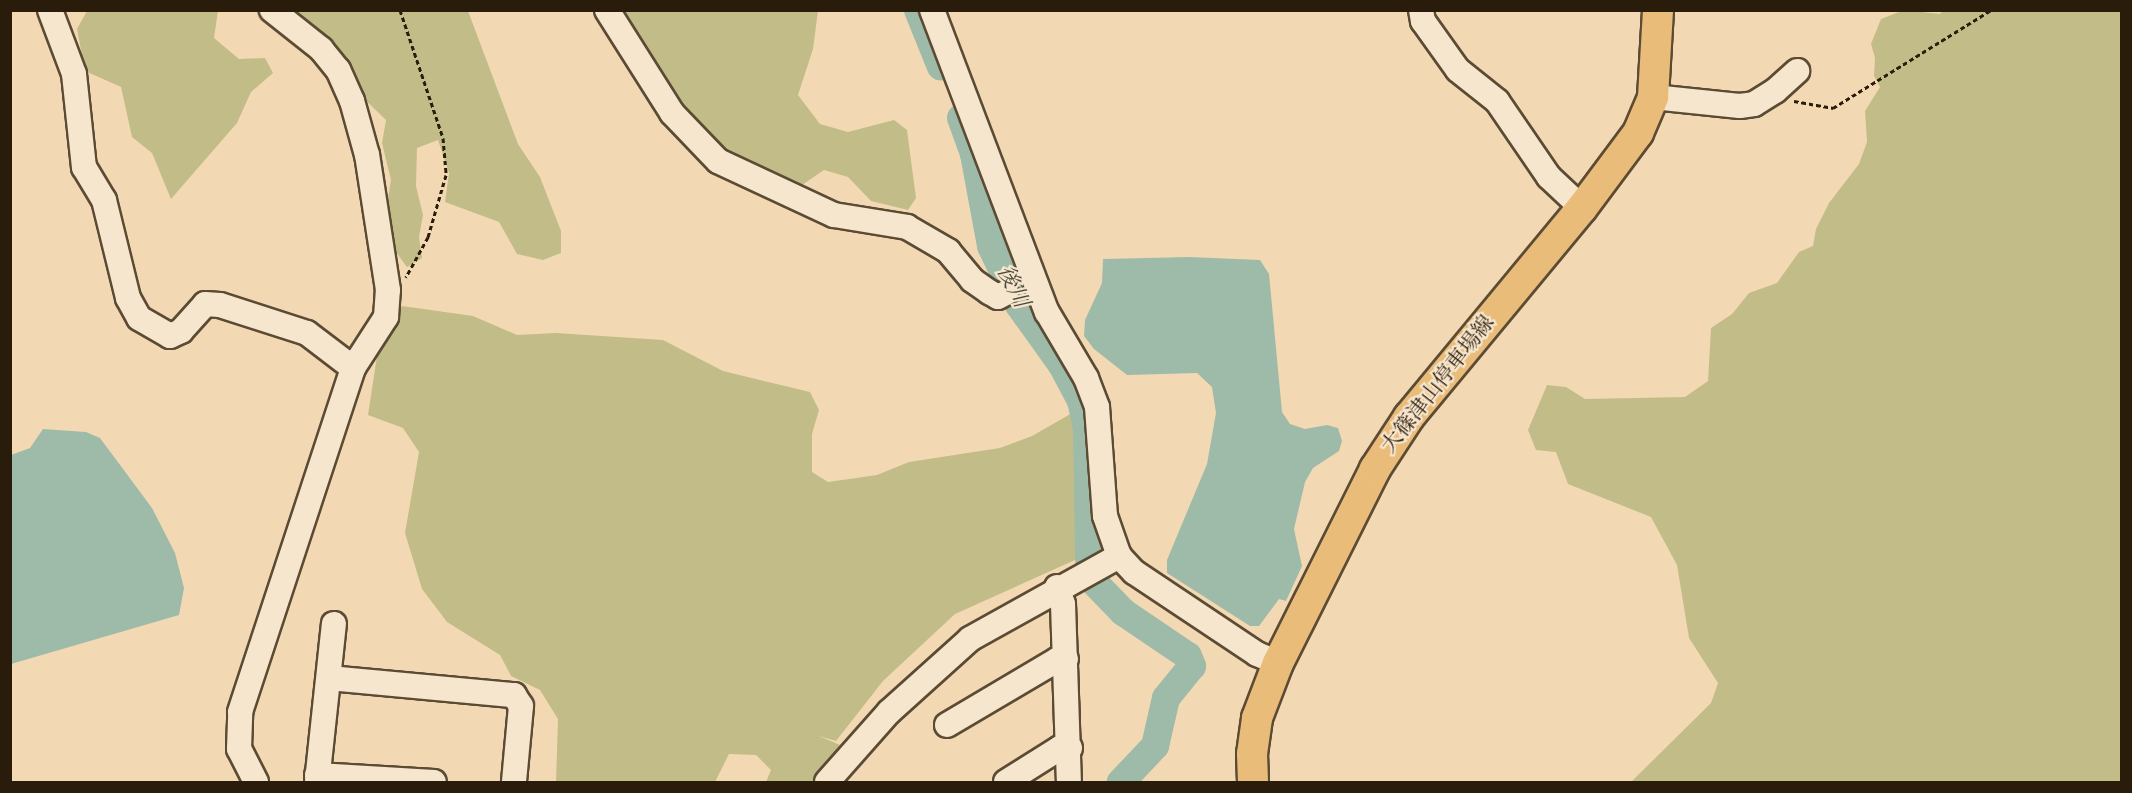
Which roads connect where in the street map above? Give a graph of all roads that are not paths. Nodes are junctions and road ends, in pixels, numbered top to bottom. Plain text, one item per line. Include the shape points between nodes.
1 (50, 10) edge
2 (272, 10) edge
3 (607, 10) edge
4 (932, 10) edge
5 (1421, 10) edge
6 (1658, 10) edge
7 (1797, 71) dead end
8 (1653, 97) junction
9 (1582, 208) junction
10 (1006, 293) dead end
11 (353, 368) junction
12 (1119, 556) junction
13 (1058, 587) junction
14 (334, 624) dead end
15 (1066, 660) junction
16 (1278, 663) junction
17 (328, 678) junction
18 (947, 725) dead end
19 (1070, 748) junction
20 (317, 779) edge
21 (256, 783) edge
22 (434, 783) edge
23 (514, 783) edge
24 (827, 783) edge
25 (1006, 783) edge
26 (1069, 783) edge
27 (1253, 783) edge

1 - 11 street via 74,75 84,167 104,200 128,298 139,318 155,331 170,336 181,331 205,304 220,305 307,333
2 - 11 street via 321,49 338,70 352,101 367,155 388,290 386,317
3 - 10 street via 672,113 718,161 834,215 907,227 948,251 972,280 989,292 998,297
4 - 12 street via 1033,279 1097,407 1105,516
5 - 9 street via 1424,21 1458,70 1497,101 1549,177
6 - 8 main road, 大篠津山停車場線
7 - 8 street via 1754,104
8 - 9 main road, 大篠津山停車場線 via 1638,133
9 - 16 main road, 大篠津山停車場線 via 1409,417 1347,520
11 - 21 street via 240,712 239,749
12 - 13 street
12 - 16 street via 1134,572 1257,654
13 - 15 street via 1063,604
13 - 24 street via 970,639 941,661
14 - 17 street
15 - 18 street via 1057,660
15 - 19 street
16 - 27 main road, 大篠津山停車場線 via 1257,718
17 - 20 street
17 - 23 street via 514,695 521,706
19 - 25 street via 1060,748
19 - 26 street
20 - 22 street

